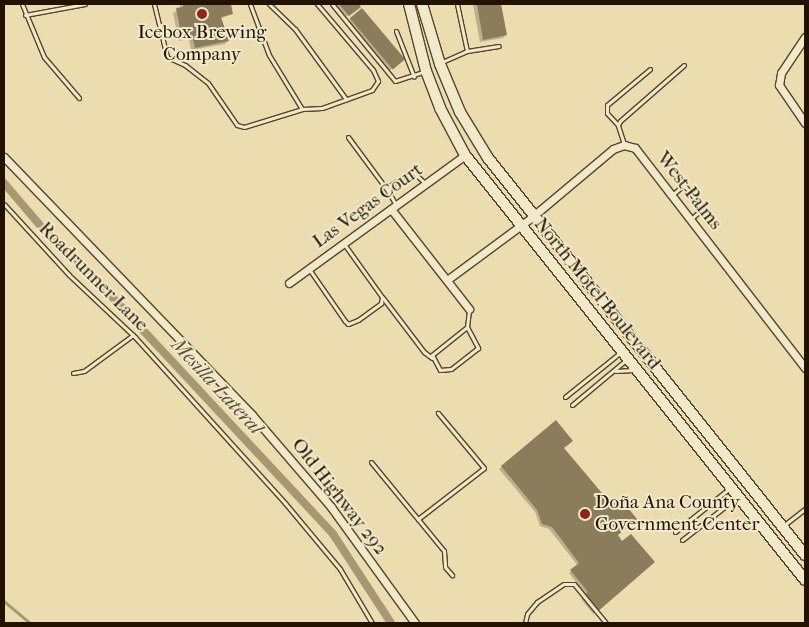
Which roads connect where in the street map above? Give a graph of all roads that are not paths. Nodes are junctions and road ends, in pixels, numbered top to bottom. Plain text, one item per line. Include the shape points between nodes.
1 (22, 4) edge
2 (85, 4) edge
3 (154, 4) edge
4 (250, 4) edge
5 (269, 4) edge
6 (317, 4) edge
7 (332, 4) edge
8 (409, 4) edge
9 (422, 4) edge
10 (457, 4) edge
11 (25, 15) junction
12 (396, 30) dead end
13 (805, 37) edge
14 (499, 46) dead end
15 (467, 51) junction
16 (440, 64) junction
17 (684, 65) dead end
18 (650, 69) dead end
19 (426, 71) junction
20 (414, 76) junction
21 (79, 98) dead end
22 (346, 99) junction
23 (302, 109) junction
24 (805, 123) edge
25 (618, 125) junction
26 (348, 137) dead end
27 (624, 145) junction
28 (465, 155) junction
29 (4, 156) edge
30 (426, 184) junction
31 (388, 191) junction
32 (672, 195) junction
33 (4, 204) edge
34 (394, 207) junction
35 (532, 217) junction
36 (690, 219) junction
37 (520, 226) junction
38 (344, 244) junction
39 (308, 269) junction
40 (447, 280) junction
41 (290, 283) dead end
42 (382, 297) junction
43 (469, 309) joint
44 (467, 327) junction
45 (133, 335) junction
46 (636, 346) junction
47 (624, 355) junction
48 (432, 358) junction
49 (805, 368) edge
50 (614, 371) junction
51 (637, 371) junction
52 (73, 373) dead end
53 (565, 396) dead end
54 (572, 405) dead end
55 (438, 413) dead end
56 (371, 462) dead end
57 (743, 478) junction
58 (750, 487) junction
59 (731, 488) junction
60 (738, 496) junction
61 (805, 509) edge
62 (418, 519) junction
63 (782, 527) junction
64 (675, 532) dead end
65 (682, 540) dead end
66 (805, 554) edge
67 (452, 575) dead end
68 (805, 580) edge
69 (372, 623) edge
70 (415, 623) edge
71 (525, 623) edge
72 (606, 623) edge

1 - 11 lane
2 - 11 lane
3 - 23 lane via 167,57 185,65 208,83 237,125 244,127
4 - 23 lane via 269,55
5 - 22 lane via 295,29
6 - 22 lane via 373,70 378,82 372,90
7 - 20 lane via 395,81
8 - 19 main road, North Motel Boulevard
9 - 16 main road, North Motel Boulevard
10 - 15 lane
11 - 21 lane via 44,57
12 - 20 lane
13 - 24 street via 781,73 779,85
14 - 15 lane
15 - 16 lane
16 - 19 main road
16 - 35 main road, North Motel Boulevard via 460,112 478,143
17 - 25 lane via 624,115
18 - 25 lane via 608,105 607,113
19 - 20 lane
19 - 28 main road, North Motel Boulevard via 440,108
22 - 23 lane via 322,108
25 - 27 lane
26 - 31 lane
27 - 32 street, West Palms via 635,148
27 - 35 street via 614,149
28 - 30 street, Las Vegas Court
28 - 37 main road, North Motel Boulevard
29 - 70 street, Old Highway 292 via 252,415 331,507
30 - 31 lane via 412,171 391,185
30 - 34 street, Las Vegas Court
31 - 34 lane
32 - 36 street, West Palms
32 - 36 lane via 684,185 700,204 701,210
33 - 45 lane, Roadrunner Lane via 69,275
34 - 38 street, Las Vegas Court
34 - 40 street
35 - 37 street
35 - 46 main road, North Motel Boulevard
36 - 49 street, West Palms
37 - 40 street
37 - 47 main road, North Motel Boulevard
38 - 39 street, Las Vegas Court
38 - 42 lane
39 - 41 street, Las Vegas Court
39 - 42 lane via 348,324 380,303
40 - 43 street
42 - 48 lane
43 - 44 lane
44 - 48 lane via 434,352
44 - 48 lane via 478,344 476,350 447,371 440,370
45 - 52 lane via 84,371
45 - 69 lane, Roadrunner Lane via 310,532 340,570
46 - 47 main road
46 - 57 main road, North Motel Boulevard
47 - 50 lane
47 - 51 main road, North Motel Boulevard
47 - 53 lane
50 - 51 lane
50 - 54 lane
51 - 59 main road, North Motel Boulevard
55 - 62 lane via 484,468
56 - 62 lane
57 - 58 main road, North Motel Boulevard
57 - 59 main road
58 - 60 main road
58 - 63 main road, North Motel Boulevard
59 - 60 main road, North Motel Boulevard
59 - 64 lane
60 - 65 lane
60 - 68 main road, North Motel Boulevard
61 - 63 lane
62 - 67 lane via 444,551 446,566
63 - 66 main road, North Motel Boulevard
71 - 72 lane via 527,614 537,602 564,584 574,584

